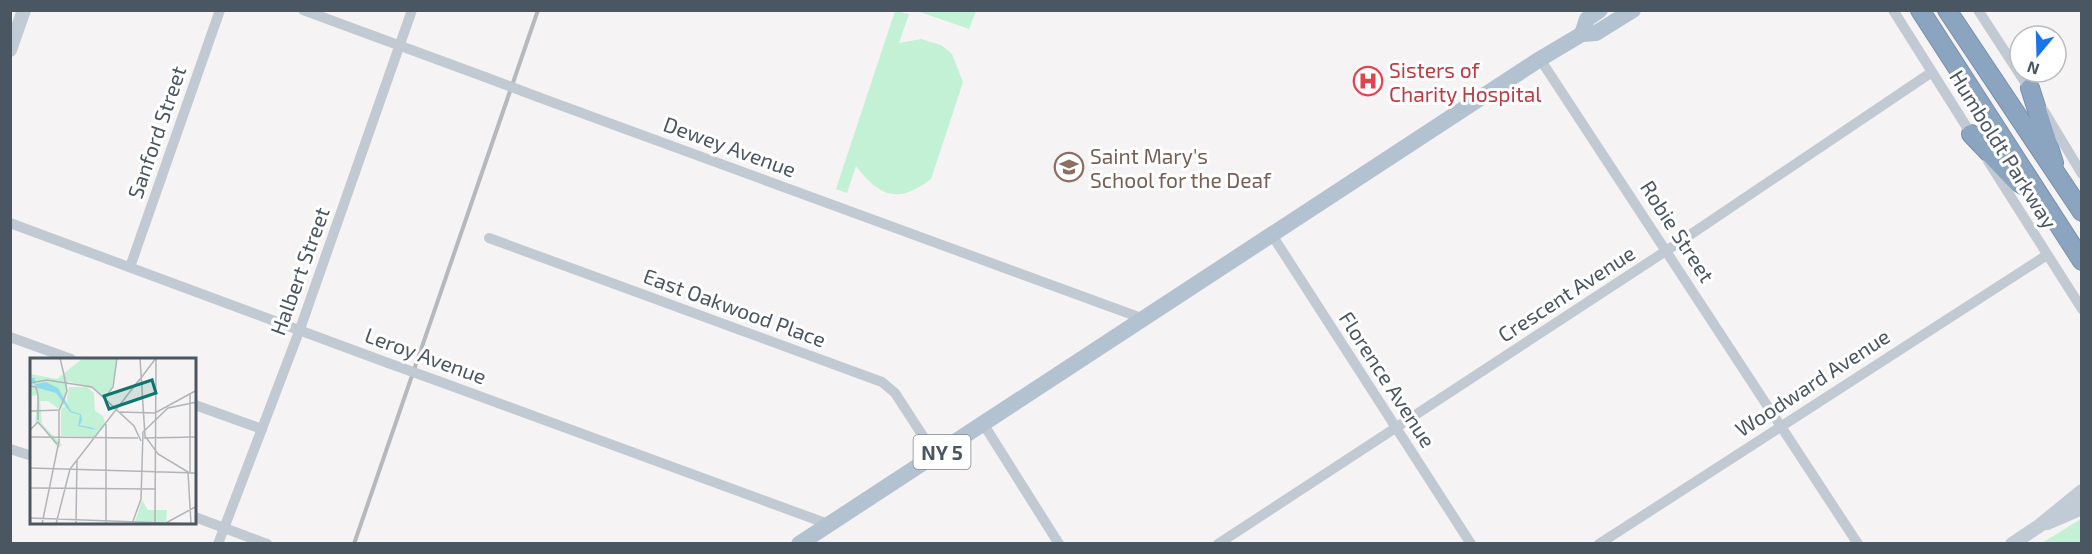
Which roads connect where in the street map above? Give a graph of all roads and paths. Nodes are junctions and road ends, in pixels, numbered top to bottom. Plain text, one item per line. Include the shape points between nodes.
1 (24, 10) edge
2 (220, 10) edge
3 (303, 10) edge
4 (412, 10) edge
5 (1600, 10) edge
6 (1633, 10) edge
7 (1893, 10) edge
8 (1920, 10) edge
9 (1947, 10) edge
10 (1978, 10) edge
11 (1582, 34) junction
12 (399, 46) junction
13 (10, 50) edge
14 (1540, 59) junction
15 (1932, 72) junction
16 (2030, 88) junction
17 (1971, 134) junction
18 (2057, 174) junction
19 (2082, 174) edge
20 (2042, 197) junction
21 (2082, 212) edge
22 (10, 223) edge
23 (1272, 235) junction
24 (489, 237) dead end
25 (1668, 250) junction
26 (2047, 255) junction
27 (2082, 261) edge
28 (130, 267) junction
29 (2082, 309) edge
30 (1144, 319) junction
31 (300, 329) junction
32 (10, 337) edge
33 (67, 358) edge
34 (196, 405) edge
35 (984, 425) junction
36 (1781, 425) junction
37 (1396, 427) junction
38 (262, 429) junction
39 (10, 448) edge
40 (30, 455) edge
41 (936, 456) junction
42 (2082, 491) edge
43 (2082, 508) edge
44 (196, 517) edge
45 (828, 524) junction
46 (2039, 526) junction
47 (225, 528) junction
48 (218, 543) edge
49 (267, 543) edge
50 (799, 543) edge
51 (1059, 543) edge
52 (1218, 543) edge
53 (1472, 543) edge
54 (1599, 543) edge
55 (1858, 543) edge
56 (2012, 543) edge

1 - 13 street
2 - 28 street, Sanford Street
3 - 12 street, Dewey Avenue
4 - 12 street, Halbert Street
5 - 11 main road, NY 5 via 1587,19
6 - 11 main road, NY 5 via 1596,33
7 - 15 street, Humboldt Parkway
8 - 20 highway
9 - 18 highway
10 - 16 street
11 - 14 main road, NY 5
12 - 30 street, Dewey Avenue, bridge
12 - 31 street, Halbert Street
14 - 23 main road, NY 5
14 - 25 street, Robie Street
15 - 17 street, Humboldt Parkway
15 - 25 street, Crescent Avenue
16 - 18 highway
16 - 19 street
17 - 20 highway via 2016,181
17 - 26 street, Humboldt Parkway
18 - 21 highway
20 - 27 highway
22 - 28 street, Leroy Avenue
23 - 30 main road, NY 5
23 - 37 street, Florence Avenue
24 - 41 street, East Oakwood Place via 882,382 895,393
25 - 36 street, Robie Street
25 - 37 street, Crescent Avenue
26 - 29 street, Humboldt Parkway
26 - 36 street, Woodward Avenue
28 - 31 street, Leroy Avenue
30 - 35 main road, NY 5
31 - 38 street, Halbert Street
31 - 45 street, Leroy Avenue, bridge
32 - 33 street
34 - 38 street
35 - 41 main road, NY 5
35 - 51 street
36 - 54 street, Woodward Avenue
36 - 55 street, Robie Street
37 - 52 street, Crescent Avenue
37 - 53 street, Florence Avenue
38 - 47 street, Halbert Street
39 - 40 street
41 - 45 main road, NY 5
42 - 46 street
43 - 46 street
44 - 47 street
45 - 50 main road, NY 5
46 - 56 street
47 - 48 street, Halbert Street
47 - 49 street

